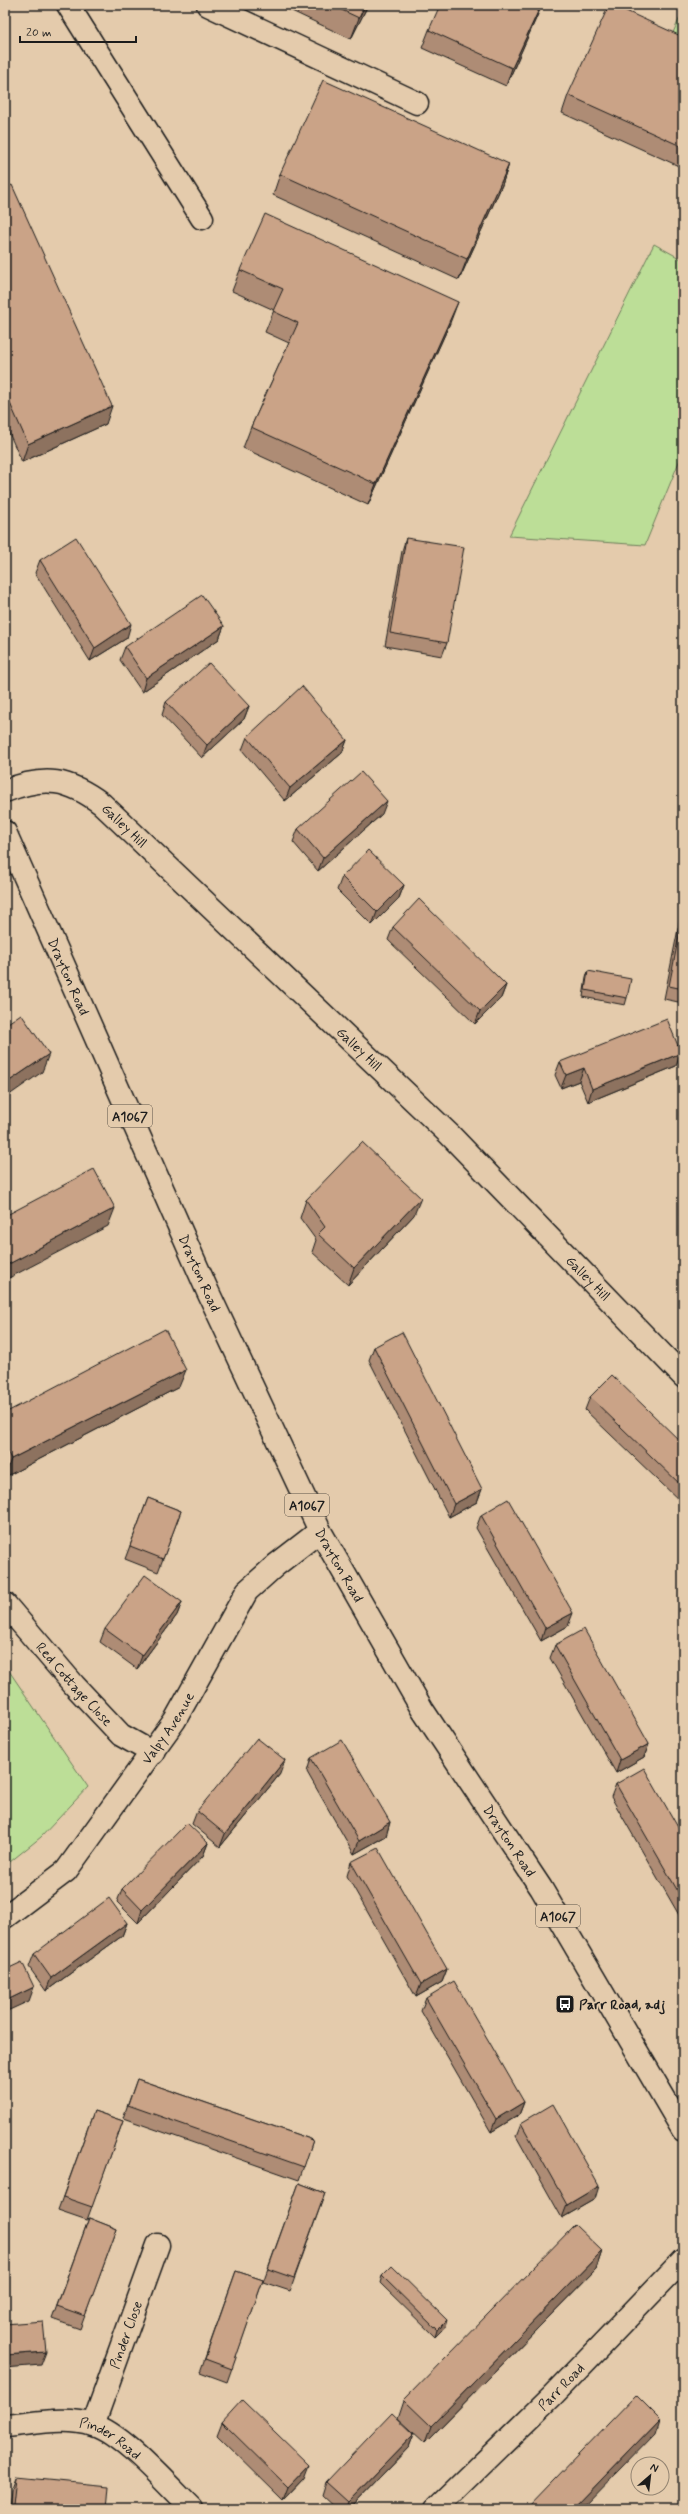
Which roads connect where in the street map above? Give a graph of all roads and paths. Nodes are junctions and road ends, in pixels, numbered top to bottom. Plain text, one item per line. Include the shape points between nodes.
1 (68, 5) edge
2 (208, 5) edge
3 (417, 103) dead end
4 (202, 218) dead end
5 (5, 791) edge
6 (5, 832) edge
7 (683, 1376) edge
8 (320, 1531) junction
9 (5, 1604) edge
10 (153, 1753) junction
11 (5, 1916) edge
12 (683, 2130) edge
13 (158, 2245) dead end
14 (683, 2260) edge
15 (93, 2425) junction
16 (5, 2426) edge
17 (192, 2509) edge
18 (436, 2509) edge

1 - 4 street
2 - 3 street
5 - 7 street, Galley Hill via 42,782 63,782 85,791 102,804 450,1135
6 - 8 street, Drayton Road / A1067 via 208,1292
8 - 10 street, Valpy Avenue via 247,1591 175,1720
8 - 12 street, Drayton Road / A1067 via 422,1709 542,1888
9 - 10 street, Red Cottage Close via 74,1685 121,1735
10 - 11 street, Valpy Avenue via 66,1871
13 - 15 street, Pinder Close
14 - 18 street, Parr Road via 552,2396
15 - 16 street, Pinder Road via 60,2421
15 - 17 street, Pinder Road via 118,2439

